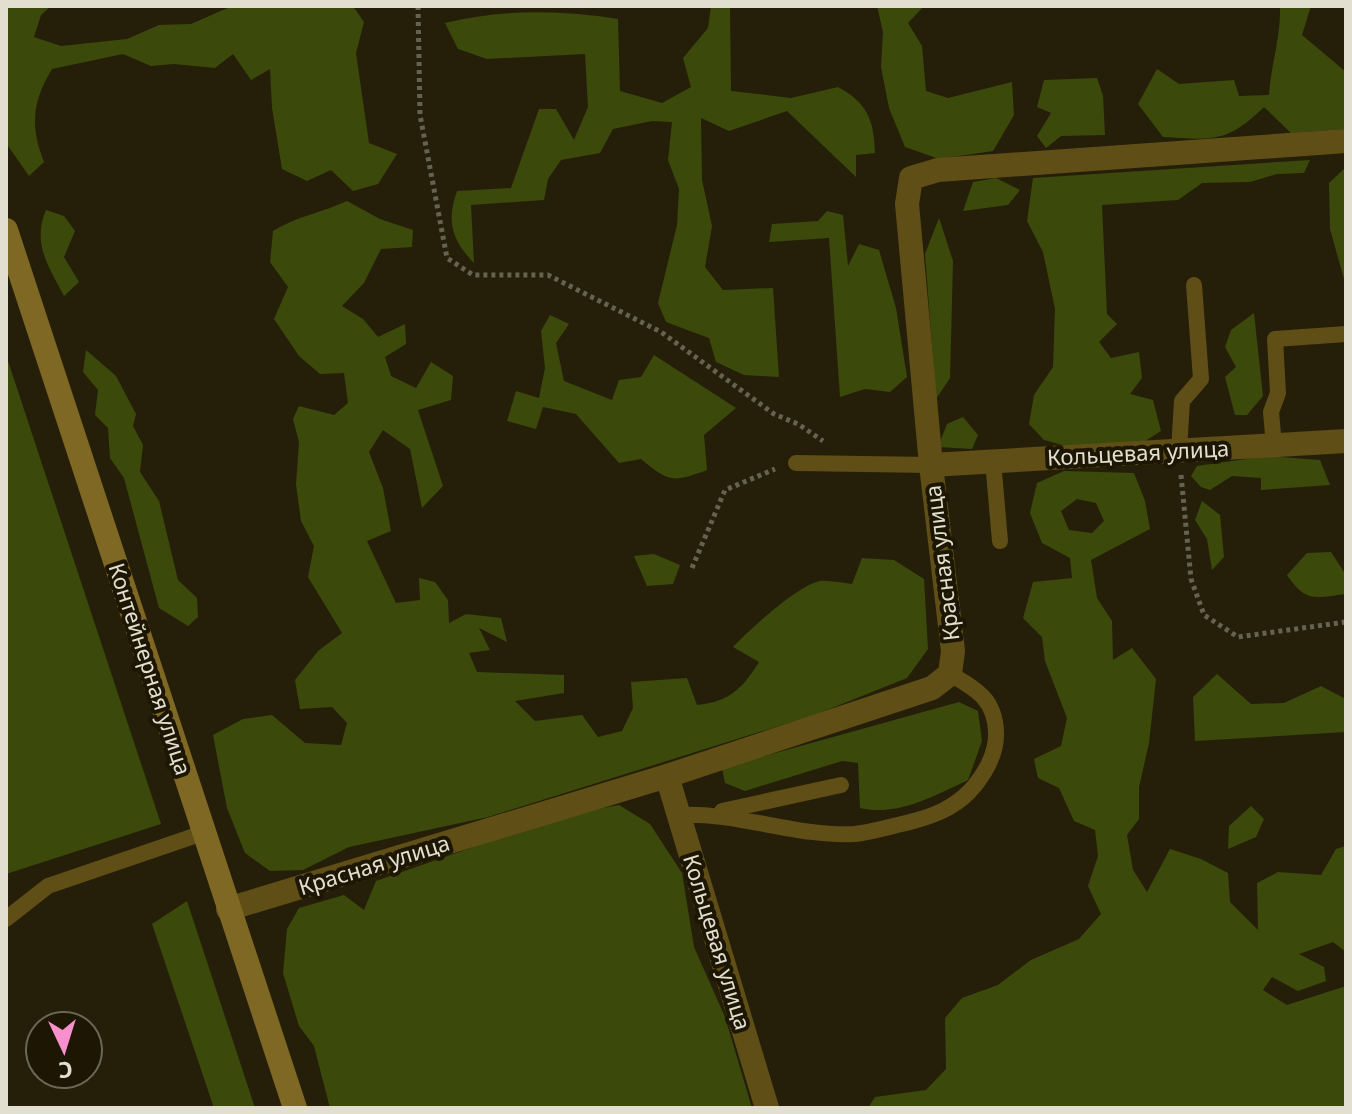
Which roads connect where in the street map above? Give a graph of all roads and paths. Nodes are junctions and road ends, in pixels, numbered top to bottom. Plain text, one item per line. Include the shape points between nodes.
1 (418, 6) edge
2 (1346, 141) edge
3 (6, 230) edge
4 (1194, 285) dead end
5 (1346, 334) edge
6 (1346, 441) edge
7 (1274, 446) junction
8 (1179, 450) junction
9 (993, 461) junction
10 (796, 463) joint
11 (858, 464) junction
12 (931, 465) junction
13 (1000, 541) dead end
14 (692, 568) dead end
15 (1346, 622) edge
16 (950, 674) junction
17 (667, 776) junction
18 (841, 785) dead end
19 (713, 813) junction
20 (678, 815) junction
21 (203, 833) junction
22 (228, 909) junction
23 (6, 919) edge
24 (295, 1108) edge
25 (767, 1108) edge

1 - 11 path via 420,115 447,258 473,275 548,275 661,332 774,414
2 - 12 street, Красная улица via 938,170 911,178 907,204
3 - 21 street, Контейнерная улица
4 - 8 lane via 1201,379 1182,401
5 - 7 lane via 1275,339
6 - 7 street, Кольцевая улица
7 - 8 street, Кольцевая улица
8 - 9 street, Кольцевая улица
8 - 15 path via 1191,579 1204,615 1238,637
9 - 12 street, Кольцевая улица
9 - 13 lane
10 - 11 lane
10 - 14 path via 725,490
11 - 12 lane
12 - 16 street, Красная улица via 953,651
16 - 17 street, Красная улица via 932,688
16 - 19 lane via 981,691 993,711 996,735 990,763 956,805 926,818 855,834
17 - 20 street, Кольцевая улица
17 - 22 street, Красная улица
18 - 19 lane
19 - 20 lane
20 - 25 street, Кольцевая улица
21 - 22 street, Контейнерная улица
21 - 23 lane via 48,886
22 - 24 street, Контейнерная улица

